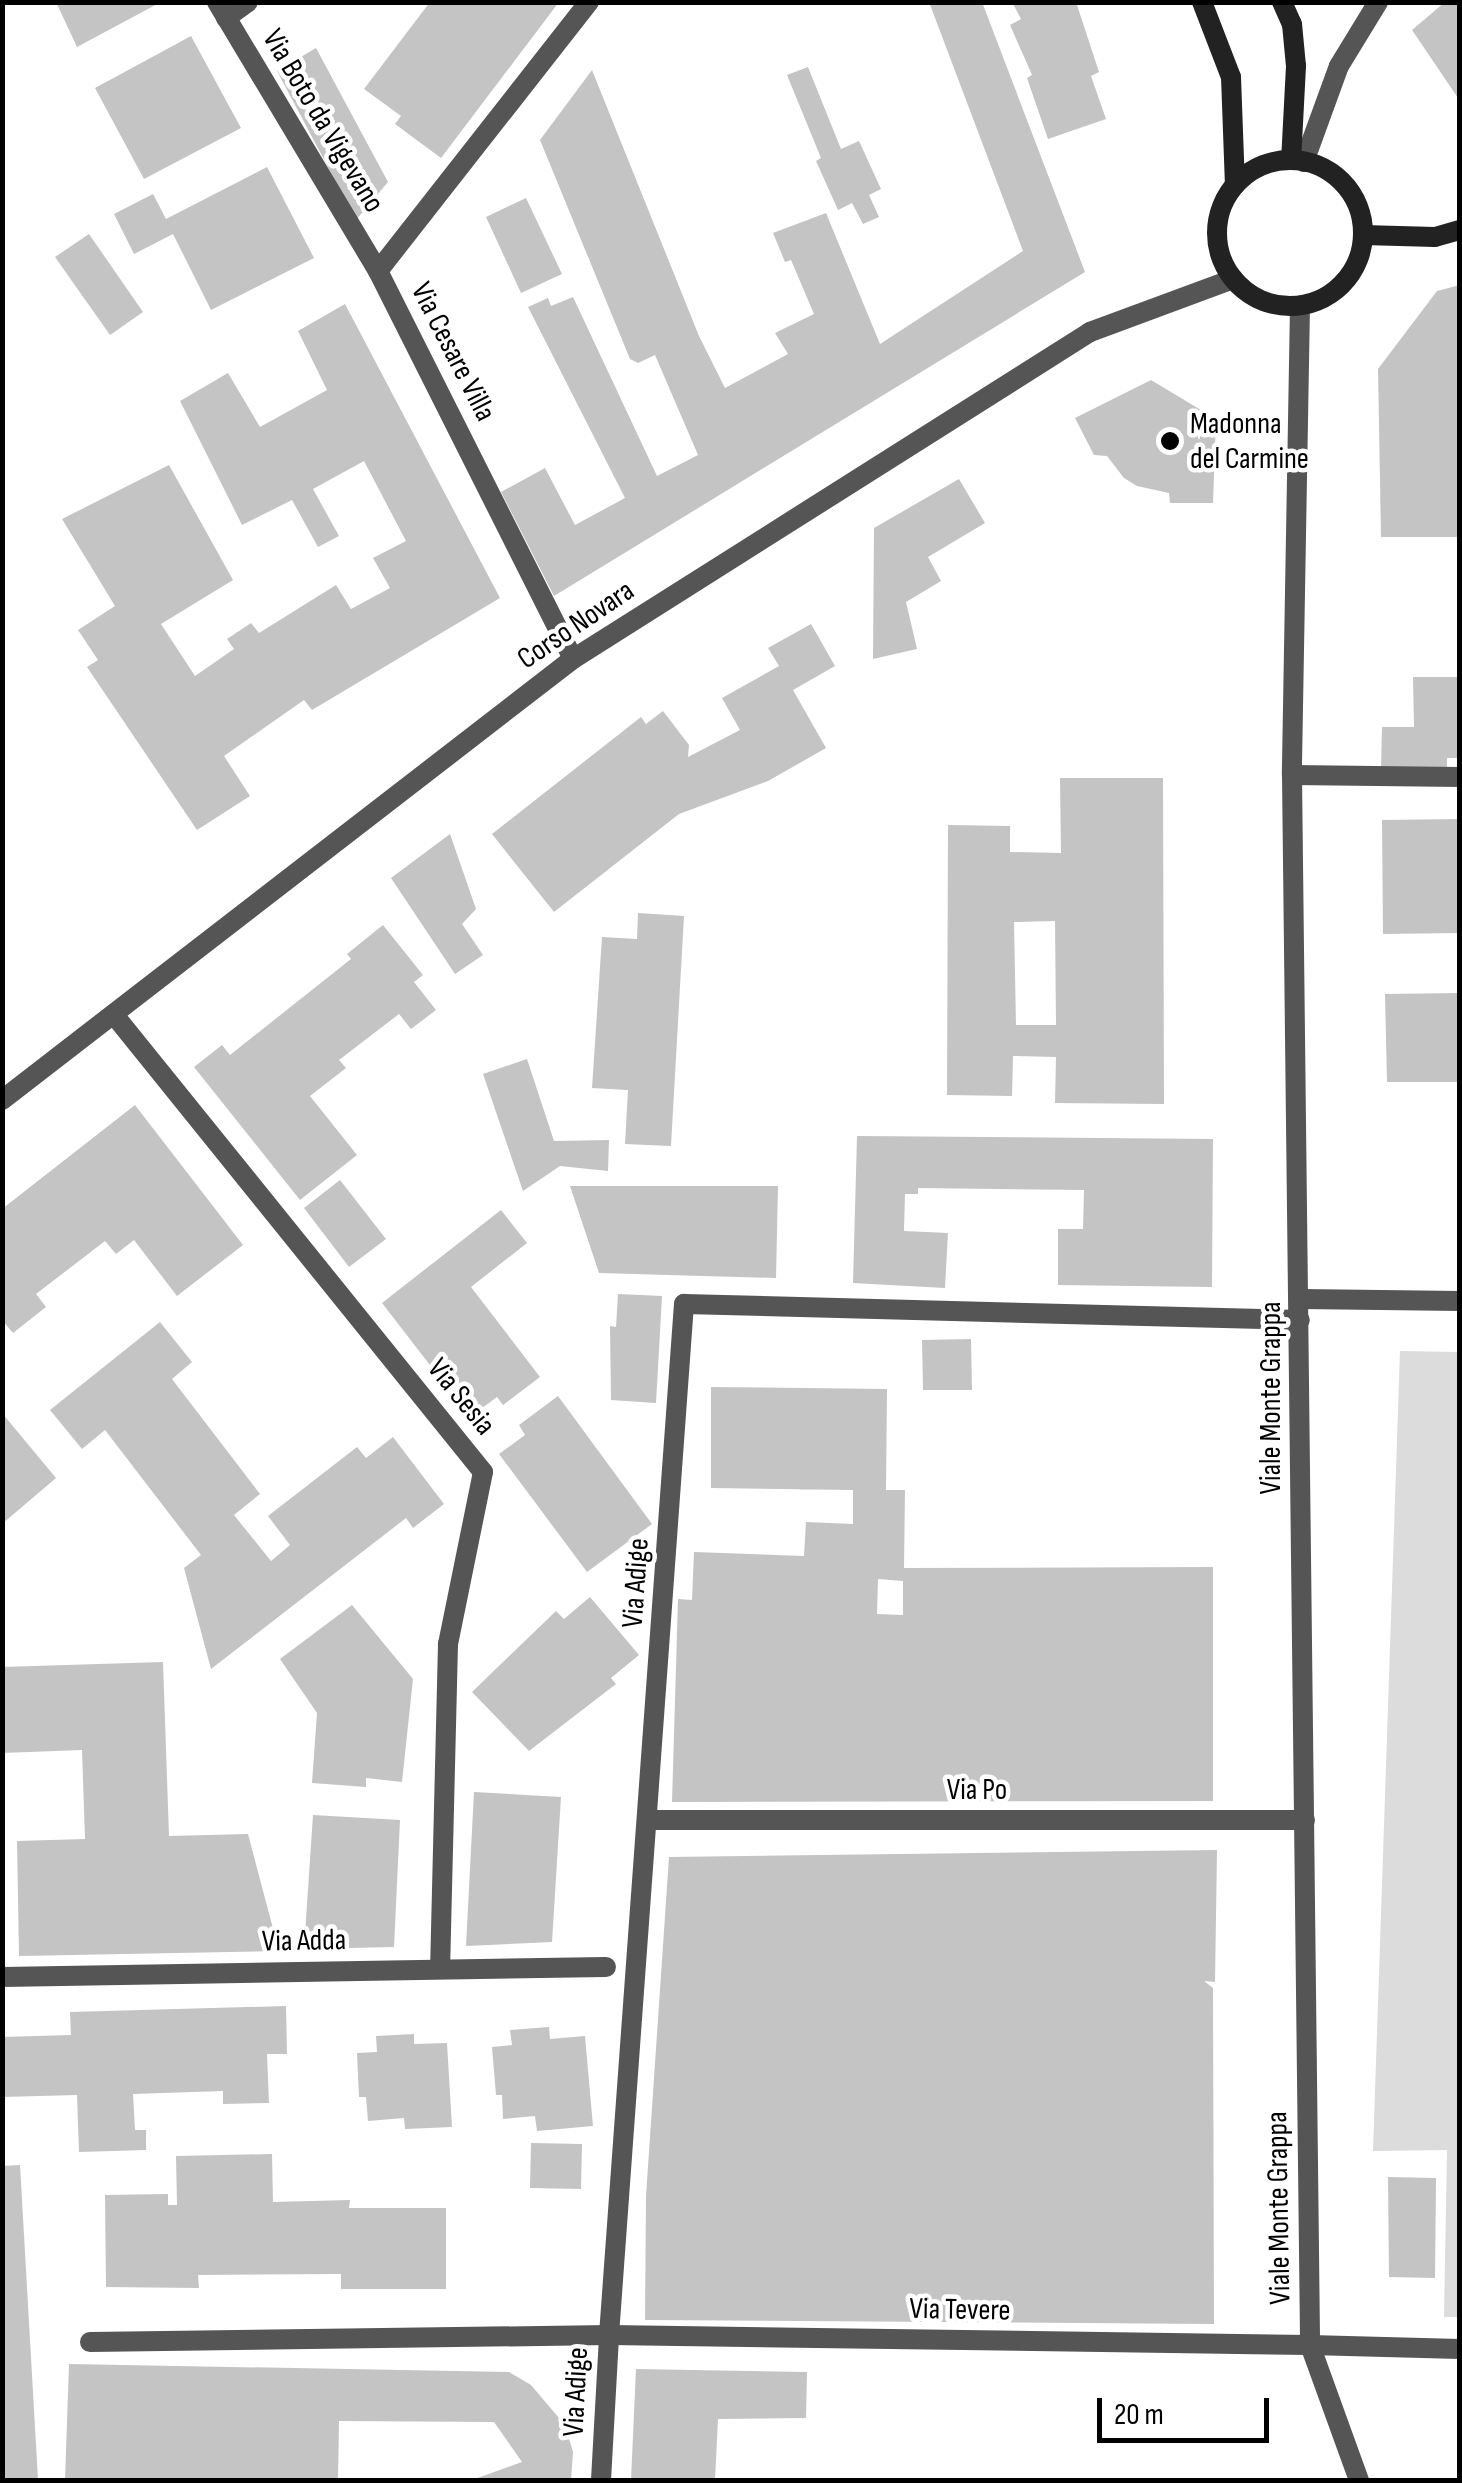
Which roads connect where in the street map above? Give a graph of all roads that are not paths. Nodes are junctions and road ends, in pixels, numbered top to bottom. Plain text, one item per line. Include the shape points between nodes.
1 (248, 2) edge
2 (589, 2) edge
3 (1202, 2) edge
4 (1282, 2) edge
5 (1378, 2) edge
6 (221, 10) edge
7 (1298, 161) junction
8 (1234, 185) junction
9 (1460, 230) edge
10 (1362, 235) junction
11 (378, 271) junction
12 (1233, 279) junction
13 (1300, 306) junction
14 (572, 659) junction
15 (1292, 775) junction
16 (1460, 777) edge
17 (115, 1016) junction
18 (2, 1100) edge
19 (1460, 1301) edge
20 (1300, 1310) junction
21 (650, 1820) junction
22 (1304, 1820) junction
23 (606, 1967) dead end
24 (440, 1969) junction
25 (2, 1977) edge
26 (609, 2335) junction
27 (90, 2342) dead end
28 (1310, 2345) junction
29 (1460, 2349) edge
30 (602, 2480) edge
31 (1359, 2480) edge

1 - 6 street
2 - 11 street, Via Cesare Villa
3 - 8 main road via 1230,76
4 - 7 main road via 1292,24
5 - 7 street via 1338,66
6 - 11 street, Via Boto da Vigevano
7 - 8 main road via 1260,167
7 - 10 main road via 1340,180 1361,215
8 - 12 main road via 1217,232
9 - 10 main road via 1435,237
10 - 13 main road via 1358,260 1344,282
11 - 14 street, Via Cesare Villa
12 - 13 main road via 1263,302
12 - 14 street, Corso Novara via 1090,332
13 - 15 street, Viale Monte Grappa
14 - 17 street, Corso Novara
15 - 16 street
15 - 20 street, Viale Monte Grappa
17 - 18 street, Corso Novara
17 - 24 street, Via Sesia via 483,1472 448,1644
19 - 20 street
20 - 21 street, Via Adige via 684,1304
20 - 22 street, Viale Monte Grappa
21 - 22 street, Via Po
21 - 26 street, Via Adige
22 - 28 street, Viale Monte Grappa
23 - 24 street, Via Adda
24 - 25 street, Via Adda
26 - 27 street, Via Tevere
26 - 28 street, Via Tevere
26 - 30 street, Via Adige
28 - 29 street, Via Tevere
28 - 31 street, Viale Monte Grappa

